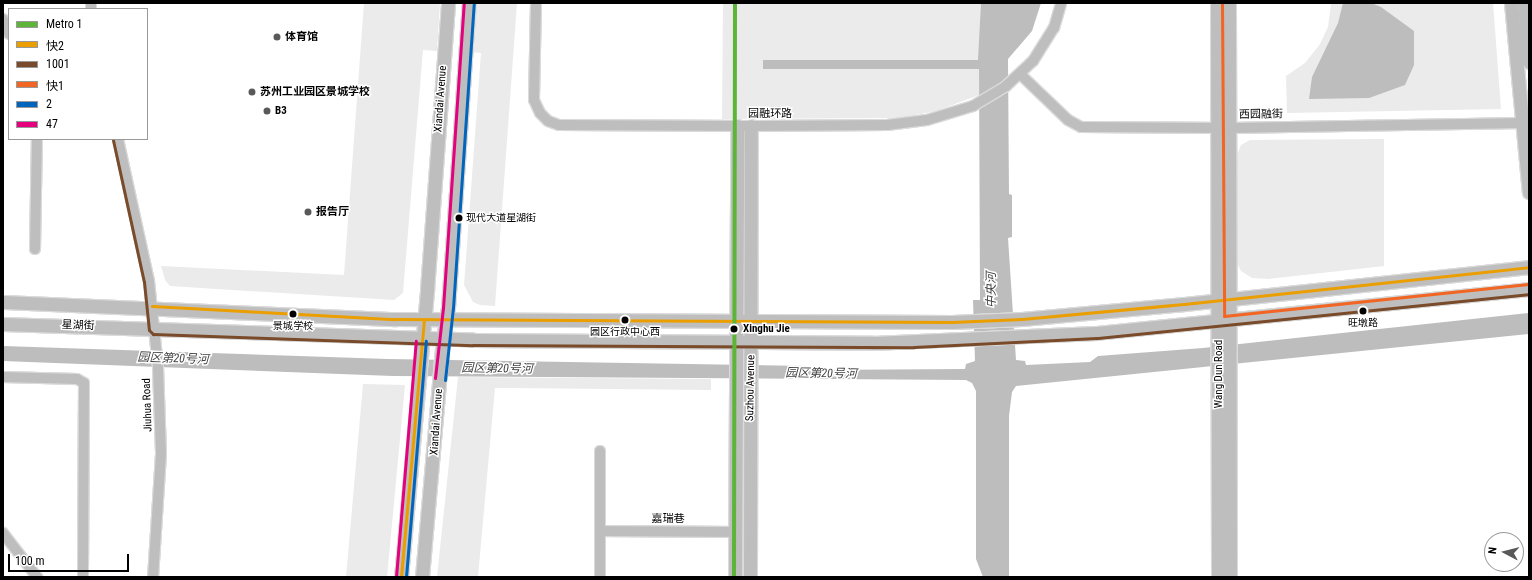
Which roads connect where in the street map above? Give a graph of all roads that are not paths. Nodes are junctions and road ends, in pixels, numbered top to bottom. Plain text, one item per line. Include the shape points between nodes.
1 (448, 3) edge
2 (469, 3) edge
3 (536, 3) edge
4 (1061, 3) edge
5 (1217, 3) edge
6 (1229, 3) edge
7 (1511, 3) edge
8 (1524, 3) edge
9 (3, 19) edge
10 (8, 32) edge
11 (1529, 62) edge
12 (1020, 74) junction
13 (1523, 124) junction
14 (737, 126) junction
15 (751, 126) junction
16 (1224, 128) junction
17 (37, 140) edge
18 (118, 140) edge
19 (1529, 192) edge
20 (35, 249) dead end
21 (1529, 267) edge
22 (1529, 289) edge
23 (1225, 300) junction
24 (3, 302) edge
25 (152, 306) junction
26 (424, 319) junction
27 (446, 319) junction
28 (738, 321) junction
29 (752, 321) junction
30 (1225, 321) junction
31 (3, 324) edge
32 (154, 329) junction
33 (421, 339) junction
34 (443, 339) junction
35 (737, 342) junction
36 (752, 342) junction
37 (1225, 371) junction
38 (3, 377) edge
39 (600, 451) dead end
40 (600, 531) junction
41 (735, 532) junction
42 (3, 533) edge
43 (37, 577) edge
44 (83, 577) edge
45 (153, 577) edge
46 (401, 577) edge
47 (422, 577) edge
48 (600, 577) edge
49 (735, 577) edge
50 (750, 577) edge
51 (1218, 577) edge
52 (1230, 577) edge

1 - 26 main road, Xiandai Avenue
2 - 27 main road, Xiandai Avenue
3 - 14 street, 园融环路 via 534,100 540,113 548,121 559,124
4 - 12 street, 园融环路 via 1051,36
5 - 16 main road, Wang Dun Road
6 - 16 main road, Wang Dun Road
7 - 13 main road
8 - 11 main road
9 - 10 street
12 - 15 street, 园融环路 via 973,106 927,120 887,125
12 - 16 street, 西园融街 via 1068,120 1081,127
13 - 16 street, 西园融街
13 - 19 main road
14 - 15 street, 园融环路
14 - 28 main road, Suzhou Avenue
15 - 29 main road, Suzhou Avenue
16 - 23 main road, Wang Dun Road
17 - 20 street
18 - 25 street, Jiuhua Road via 149,281
21 - 23 main road
22 - 30 main road
23 - 29 main road, 星湖街 via 968,322
23 - 30 main road, Wang Dun Road
24 - 25 main road, 星湖街
25 - 26 main road, 星湖街
25 - 32 street, Jiuhua Road
26 - 27 main road, 星湖街
26 - 33 main road, Xiandai Avenue
27 - 28 main road, 星湖街
27 - 34 main road, Xiandai Avenue
28 - 29 main road, 星湖街
28 - 35 main road, Suzhou Avenue
29 - 36 main road, Suzhou Avenue
30 - 36 main road, 星湖街 via 1096,333 874,343
30 - 37 main road, Wang Dun Road
31 - 32 main road, 星湖街
32 - 33 main road, 星湖街
32 - 45 street, Jiuhua Road via 161,454
33 - 34 main road, 星湖街
33 - 46 main road, Xiandai Avenue
34 - 35 main road, 星湖街
34 - 47 main road, Xiandai Avenue
35 - 36 main road, 星湖街
35 - 41 main road, Suzhou Avenue
36 - 50 main road, Suzhou Avenue
37 - 51 main road, Wang Dun Road
37 - 52 main road, Wang Dun Road
38 - 44 street via 77,379 84,383
39 - 40 street
40 - 41 street, 嘉瑞巷
40 - 48 street
41 - 49 main road, Suzhou Avenue
42 - 43 street

